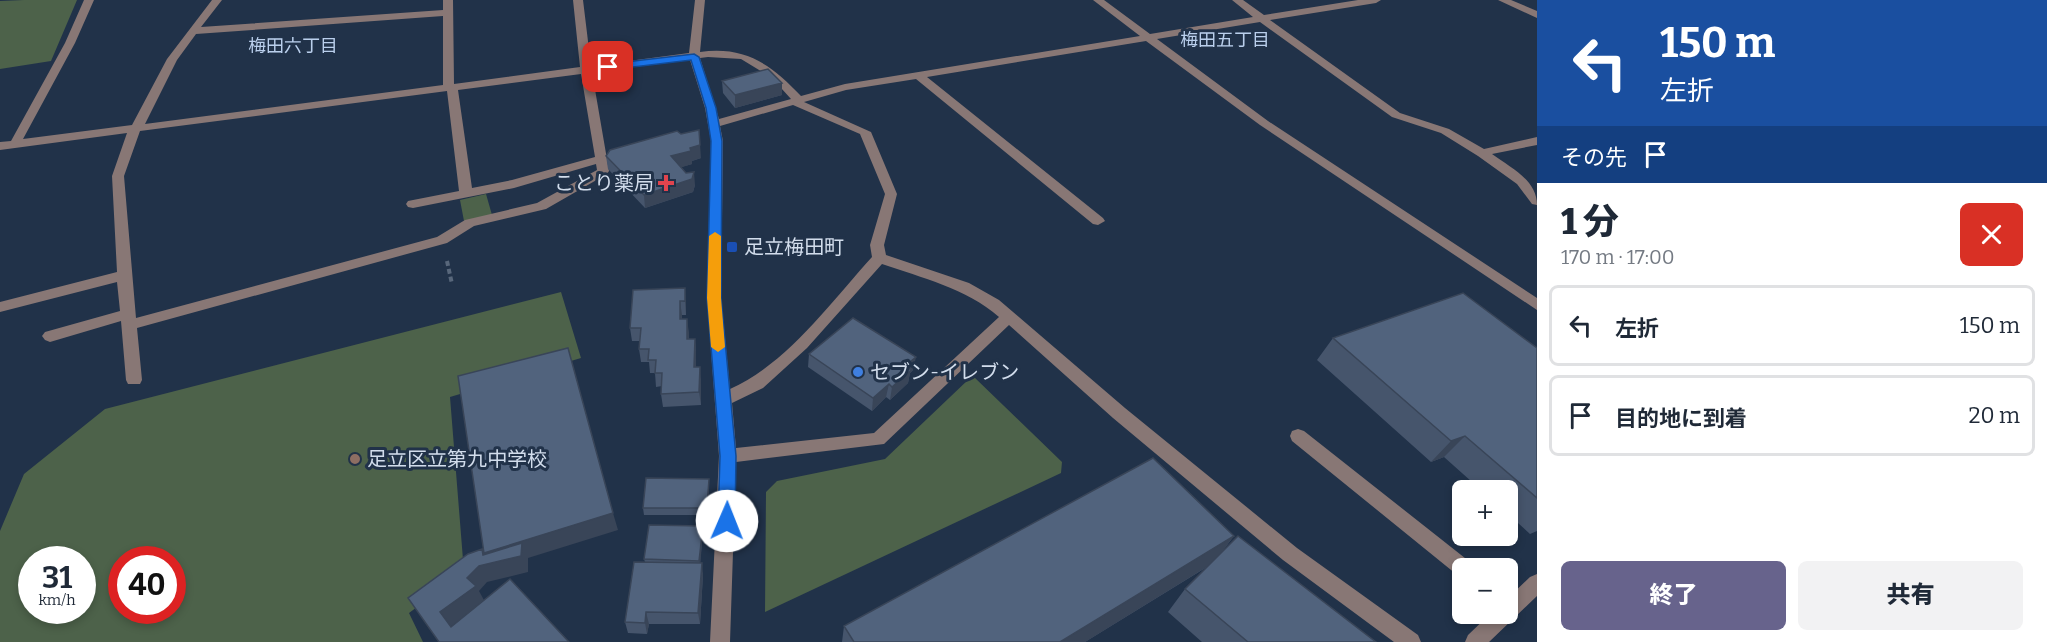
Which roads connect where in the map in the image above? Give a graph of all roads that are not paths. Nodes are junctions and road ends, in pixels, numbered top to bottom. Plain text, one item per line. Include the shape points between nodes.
1 (89, 0) edge
2 (217, 0) edge
3 (448, 0) edge
4 (578, 0) edge
5 (700, 0) edge
6 (1098, 0) edge
7 (1237, 0) edge
8 (1376, 0) edge
9 (1503, 0) edge
10 (448, 13) junction
11 (1537, 15) edge
12 (1262, 19) junction
13 (192, 31) junction
14 (1145, 37) junction
15 (694, 57) junction
16 (586, 70) junction
17 (919, 76) junction
18 (450, 87) junction
19 (797, 102) junction
20 (715, 124) junction
21 (137, 128) junction
22 (1537, 141) edge
23 (15, 144) junction
24 (0, 146) edge
25 (1482, 153) junction
26 (601, 159) junction
27 (466, 195) junction
28 (1537, 201) edge
29 (413, 204) dead end
30 (1098, 221) dead end
31 (879, 258) junction
32 (123, 275) junction
33 (1535, 302) edge
34 (0, 307) edge
35 (1009, 316) junction
36 (128, 320) junction
37 (50, 336) dead end
38 (134, 380) dead end
39 (723, 400) junction
40 (1298, 436) dead end
41 (728, 456) junction
42 (1452, 559) edge
43 (1537, 583) edge
44 (1518, 600) edge
45 (1493, 624) edge
46 (720, 642) edge
47 (1411, 642) edge
48 (1475, 642) edge

1 - 23 street
2 - 13 street
3 - 10 street
4 - 16 street
5 - 15 street
6 - 14 street
7 - 12 street
8 - 12 street
9 - 11 street
10 - 13 street
10 - 18 street
12 - 14 street
12 - 25 street via 1396,116 1445,131
13 - 21 street via 172,59
14 - 17 street
14 - 33 street via 1264,123
15 - 16 street
15 - 19 street via 744,56 776,76
15 - 20 street
16 - 18 street
16 - 26 street
17 - 19 street via 845,87
17 - 30 street
18 - 21 street
18 - 27 street
19 - 20 street
19 - 31 street via 865,132 891,194 877,245
20 - 39 street via 714,298
21 - 23 street
21 - 32 street via 118,176
22 - 25 street
23 - 24 street
25 - 28 street via 1521,181
26 - 27 street
26 - 36 street via 603,171 541,206 470,223 442,240
27 - 29 street
31 - 35 street via 964,287
31 - 39 street via 802,344 757,384
32 - 34 street
32 - 36 street
35 - 41 street via 878,439
35 - 47 street via 1290,554
36 - 37 street
36 - 38 street
39 - 41 street
40 - 42 street
41 - 46 street
43 - 44 street
45 - 48 street

